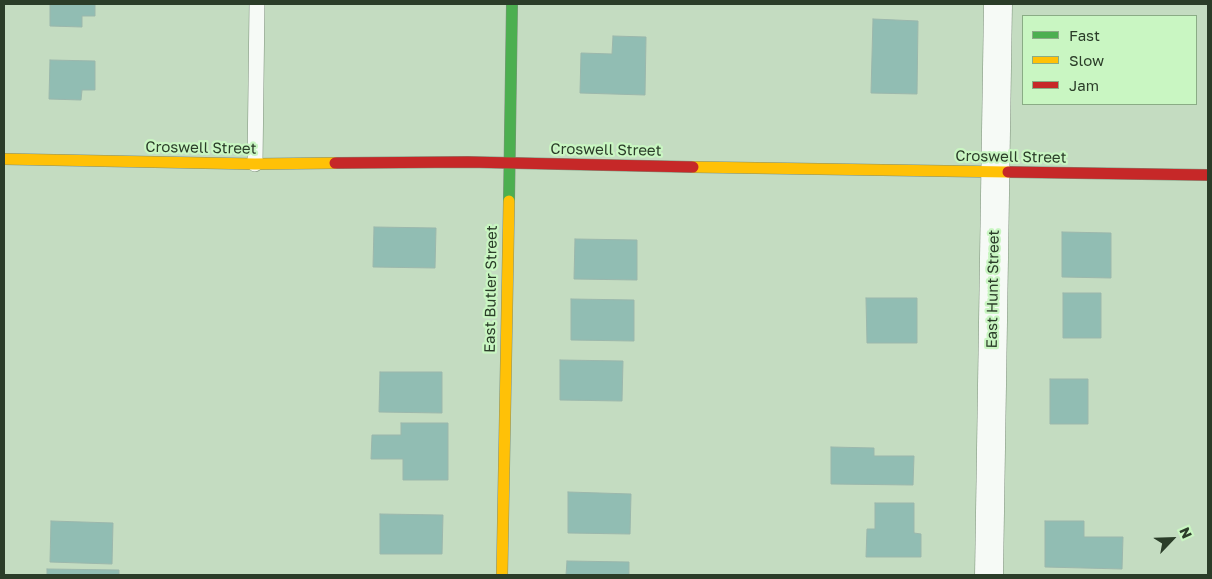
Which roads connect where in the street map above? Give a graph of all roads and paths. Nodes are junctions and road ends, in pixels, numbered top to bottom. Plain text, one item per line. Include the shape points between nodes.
1 (257, 4) edge
2 (512, 4) edge
3 (998, 4) edge
4 (4, 159) edge
5 (255, 164) junction
6 (508, 164) junction
7 (995, 172) junction
8 (1208, 175) edge
9 (502, 575) edge
10 (989, 575) edge

1 - 5 lane
2 - 6 street, East Butler Street
3 - 7 street, East Hunt Street
4 - 5 street, Croswell Street
5 - 6 street, Croswell Street
6 - 7 street, Croswell Street
6 - 9 street, East Butler Street
7 - 8 street, Croswell Street
7 - 10 street, East Hunt Street

